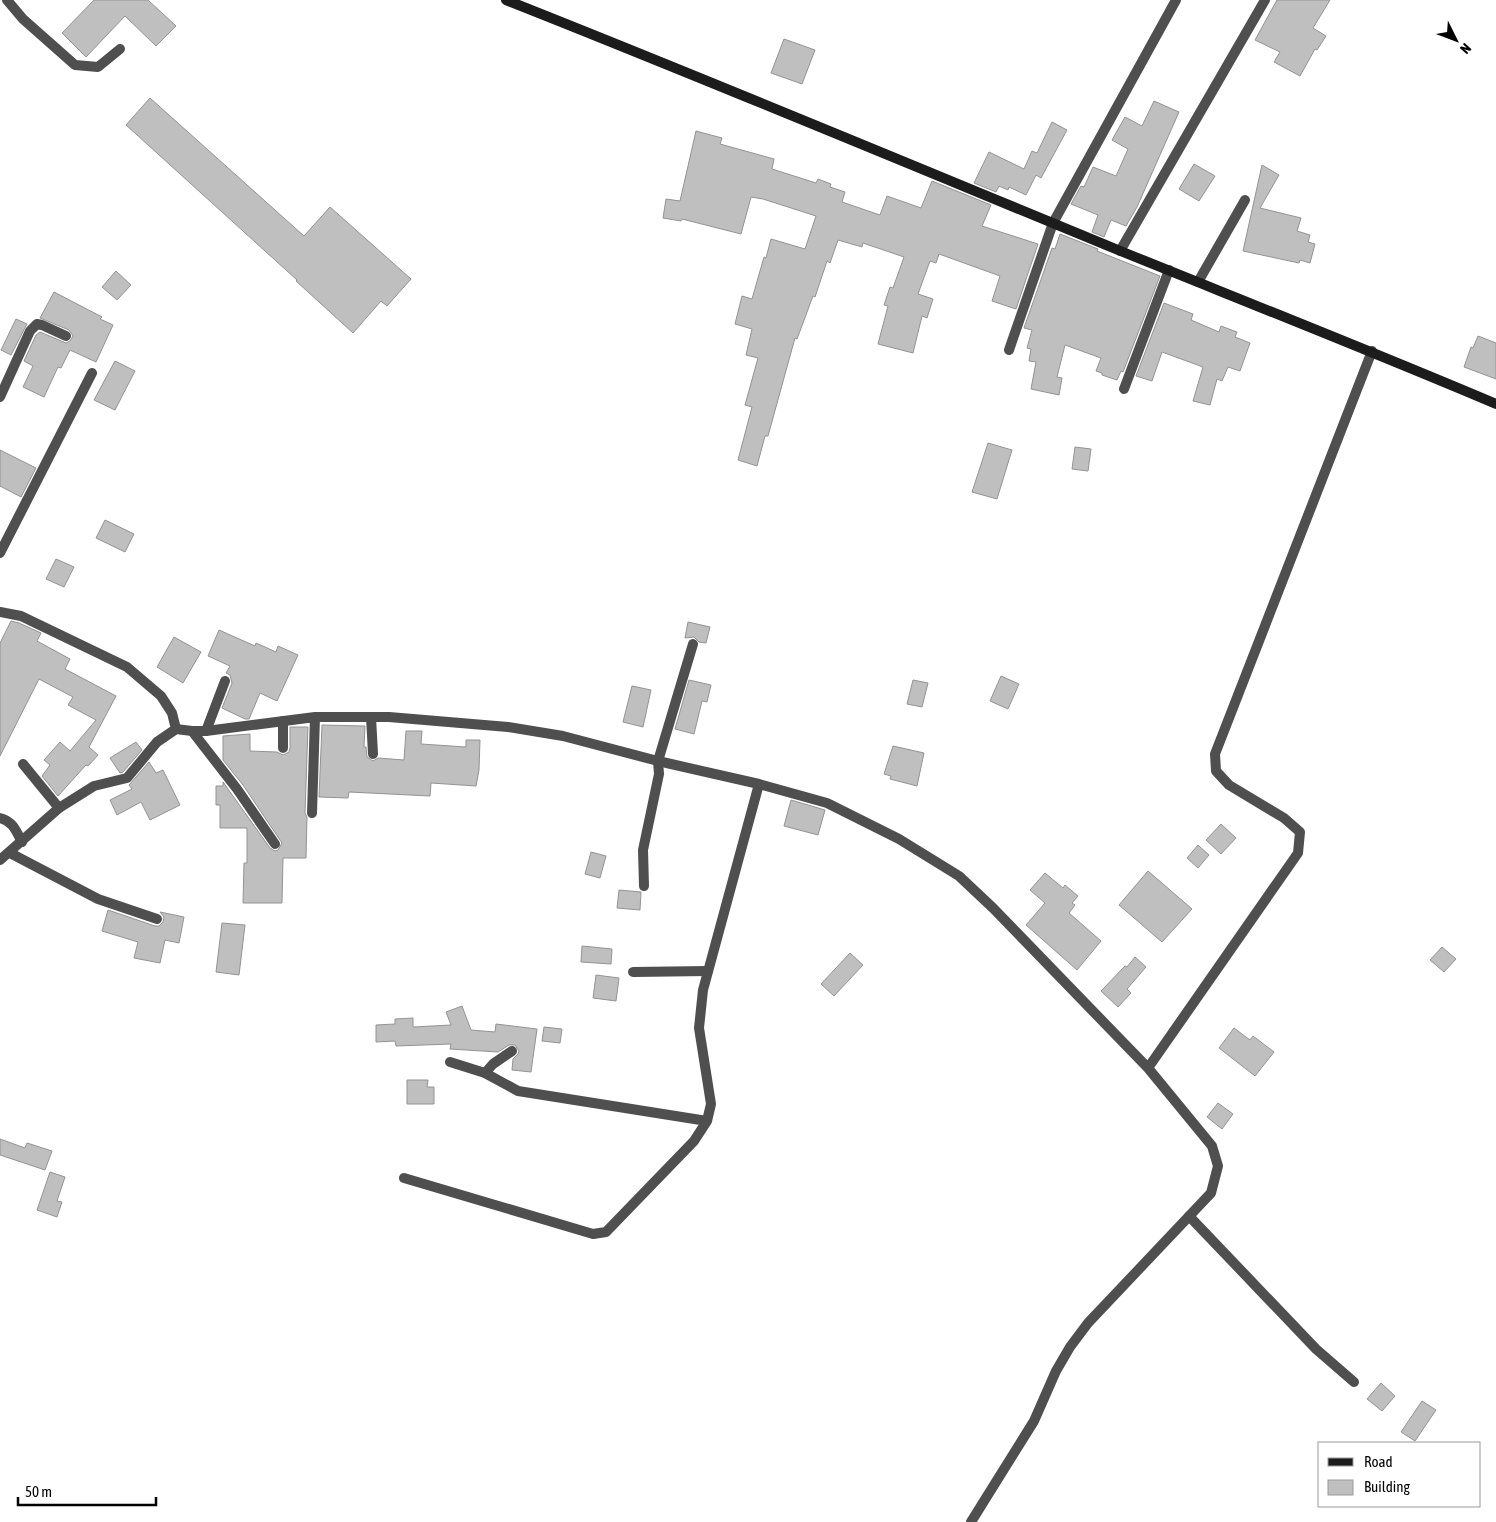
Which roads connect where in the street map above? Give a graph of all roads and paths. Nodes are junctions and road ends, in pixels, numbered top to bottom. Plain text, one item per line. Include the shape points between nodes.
1 (7, 0) edge
2 (506, 0) edge
3 (1176, 0) edge
4 (1265, 0) edge
5 (120, 49) dead end
6 (1245, 200) dead end
7 (1053, 223) junction
8 (1120, 251) junction
9 (1169, 270) junction
10 (1198, 282) junction
11 (66, 336) dead end
12 (1009, 350) dead end
13 (1372, 351) junction
14 (92, 373) dead end
15 (1124, 389) dead end
16 (0, 397) edge
17 (1496, 404) edge
18 (0, 553) edge
19 (0, 612) edge
20 (693, 644) dead end
21 (225, 681) dead end
22 (315, 717) junction
23 (370, 717) junction
24 (283, 721) junction
25 (176, 729) junction
26 (192, 731) junction
27 (206, 731) junction
28 (283, 748) dead end
29 (373, 754) dead end
30 (658, 761) junction
31 (23, 764) dead end
32 (759, 784) junction
33 (59, 808) junction
34 (312, 813) dead end
35 (0, 818) edge
36 (22, 842) junction
37 (275, 844) dead end
38 (10, 853) junction
39 (0, 860) edge
40 (644, 886) dead end
41 (157, 919) dead end
42 (708, 971) junction
43 (633, 972) dead end
44 (512, 1051) dead end
45 (450, 1062) dead end
46 (1148, 1068) junction
47 (485, 1073) junction
48 (708, 1121) junction
49 (404, 1178) dead end
50 (1189, 1216) junction
51 (1354, 1382) dead end
52 (971, 1522) edge

1 - 5 street via 23,19 75,65 98,67
2 - 7 street
3 - 7 street
4 - 8 street
6 - 10 street
7 - 8 street
7 - 12 street
8 - 9 street
9 - 10 street
9 - 15 street
10 - 13 street
11 - 16 street via 37,324 30,331
13 - 17 street
13 - 46 street via 1215,754 1216,771 1229,785 1284,818 1300,832 1298,853
14 - 18 street
19 - 25 street via 21,616 127,667 161,696 172,713
20 - 30 street
21 - 27 street
22 - 23 street
22 - 24 street
22 - 34 street
23 - 29 street
23 - 30 street via 508,727 563,736
24 - 27 street
24 - 28 street
25 - 26 street
25 - 33 street via 157,742 127,778 94,786
26 - 27 street
26 - 37 street
30 - 32 street
30 - 40 street via 643,850
31 - 33 street
32 - 42 street
32 - 46 street via 827,803 900,838 959,876
33 - 36 street
35 - 36 street via 12,824
36 - 38 street
38 - 39 street
38 - 41 street via 98,899
42 - 43 street
42 - 48 street via 699,1028 711,1104
44 - 47 street
45 - 47 street
46 - 50 street via 1212,1146 1218,1166 1210,1193
47 - 48 street via 518,1091
48 - 49 street via 694,1141 606,1232 593,1234
50 - 51 street via 1316,1349
50 - 52 street via 1070,1347 1034,1421

